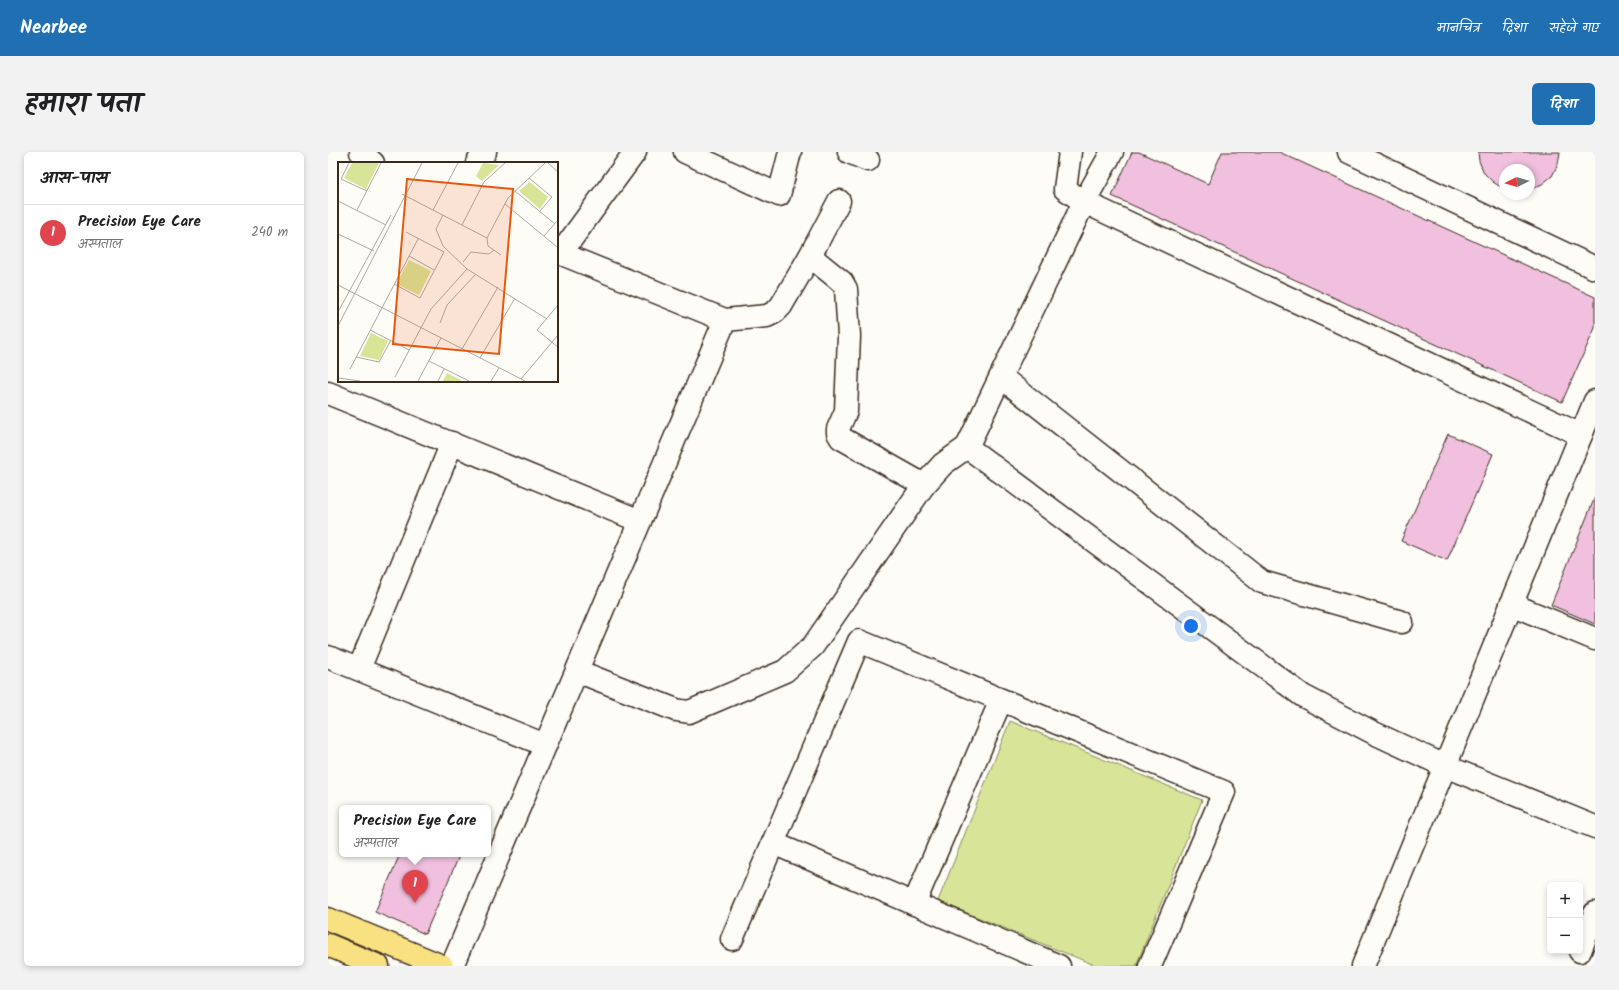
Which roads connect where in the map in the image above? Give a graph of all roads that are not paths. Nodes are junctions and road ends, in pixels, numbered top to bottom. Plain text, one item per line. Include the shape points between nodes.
1 (361, 152) edge
2 (485, 152) edge
3 (635, 152) edge
4 (686, 152) edge
5 (790, 152) edge
6 (849, 152) edge
7 (1070, 152) edge
8 (1112, 152) edge
9 (1348, 152) edge
10 (868, 160) dead end
11 (372, 162) edge
12 (478, 162) edge
13 (839, 201) dead end
14 (1084, 202) junction
15 (559, 252) edge
16 (810, 256) junction
17 (1595, 268) edge
18 (725, 320) junction
19 (1001, 377) junction
20 (328, 393) edge
21 (1595, 401) edge
22 (1581, 435) junction
23 (452, 443) junction
24 (967, 447) junction
25 (924, 485) junction
26 (640, 521) junction
27 (1511, 604) junction
28 (1402, 622) dead end
29 (1595, 639) edge
30 (328, 657) edge
31 (359, 670) junction
32 (577, 671) junction
33 (1001, 700) junction
34 (545, 745) junction
35 (1445, 766) junction
36 (1595, 827) edge
37 (773, 843) junction
38 (914, 904) junction
39 (1595, 913) edge
40 (328, 919) edge
41 (732, 939) dead end
42 (1583, 943) edge
43 (328, 945) edge
44 (1579, 954) edge
45 (378, 966) edge
46 (442, 966) edge
47 (452, 966) edge
48 (1059, 966) edge
49 (1150, 966) edge
50 (1363, 966) edge
51 (1574, 966) edge

1 - 11 street
2 - 12 street
3 - 15 street
4 - 5 street via 778,195
6 - 10 street
7 - 14 street via 1065,189
8 - 14 street
9 - 17 street
13 - 16 street
14 - 19 street
14 - 22 street
15 - 18 street
16 - 18 street via 775,312 767,316
16 - 25 street via 842,282 846,289 849,336 846,411 838,433 841,438
18 - 26 street
19 - 24 street
19 - 28 street via 1262,582
20 - 23 street
21 - 22 street
22 - 27 street
23 - 26 street
23 - 31 street
24 - 25 street via 943,464
24 - 35 street via 1303,696
25 - 32 street via 813,646 785,671 689,712 676,710
26 - 32 street
27 - 29 street
27 - 35 street
30 - 31 street
31 - 34 street
32 - 34 street
33 - 37 street via 860,640
33 - 38 street
33 - 49 street via 1224,792
34 - 47 street
35 - 36 street
35 - 50 street
37 - 38 street
37 - 41 street
38 - 48 street
39 - 42 street
40 - 46 main road
43 - 45 main road
44 - 51 street

